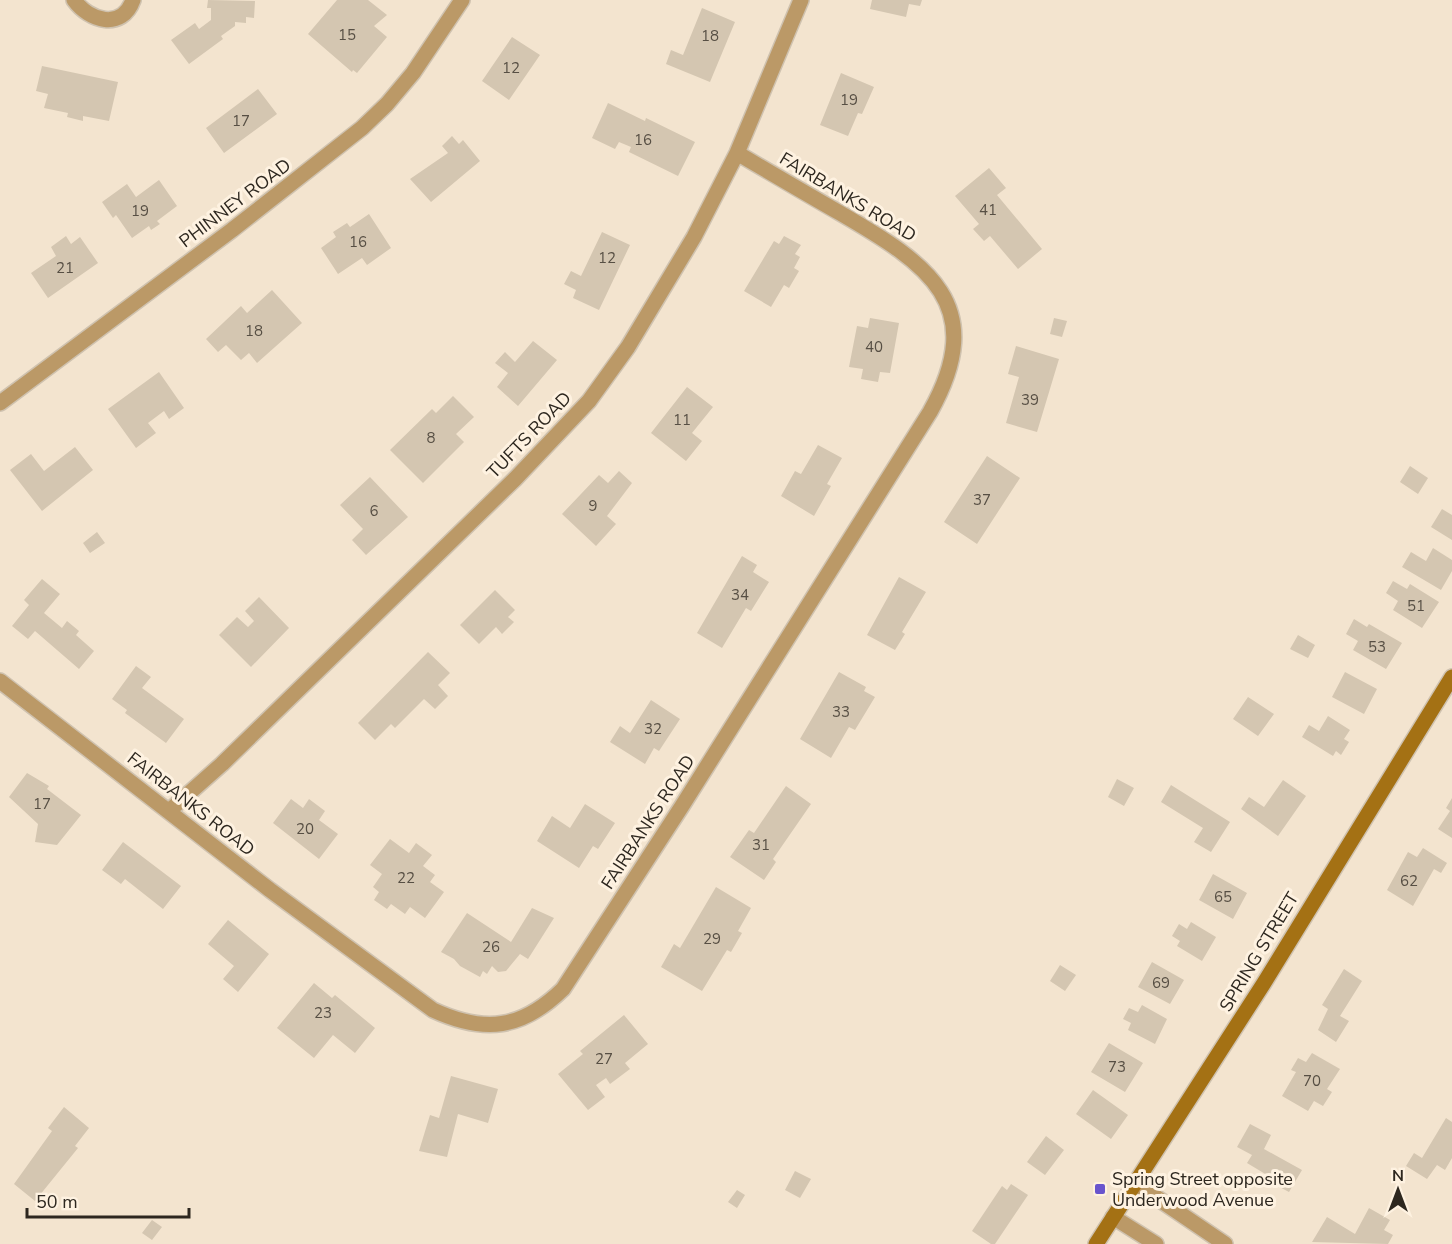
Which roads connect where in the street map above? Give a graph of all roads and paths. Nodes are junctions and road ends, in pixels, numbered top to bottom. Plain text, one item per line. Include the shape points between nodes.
1 (74, 0) edge
2 (133, 0) edge
3 (462, 0) edge
4 (801, 0) edge
5 (737, 153) junction
6 (0, 403) edge
7 (1452, 677) edge
8 (0, 681) edge
9 (169, 811) junction
10 (1135, 1183) junction
11 (1113, 1218) junction
12 (1096, 1244) edge
13 (1156, 1244) edge
14 (1226, 1244) edge

1 - 2 street via 83,13 97,20 118,17 130,8
3 - 6 street, PHINNEY ROAD via 413,73 362,128
4 - 5 street, TUFTS ROAD
5 - 9 street, TUFTS ROAD via 694,237 628,347 589,401 515,479
5 - 9 street, FAIRBANKS ROAD via 879,236 914,261 938,286 949,307 953,360 947,382 930,412 563,989 543,1008 497,1025 456,1020 387,978
7 - 10 main road, SPRING STREET via 1264,983
8 - 9 street, FAIRBANKS ROAD
10 - 11 main road, SPRING STREET
10 - 14 street
11 - 12 main road, SPRING STREET
11 - 13 street

